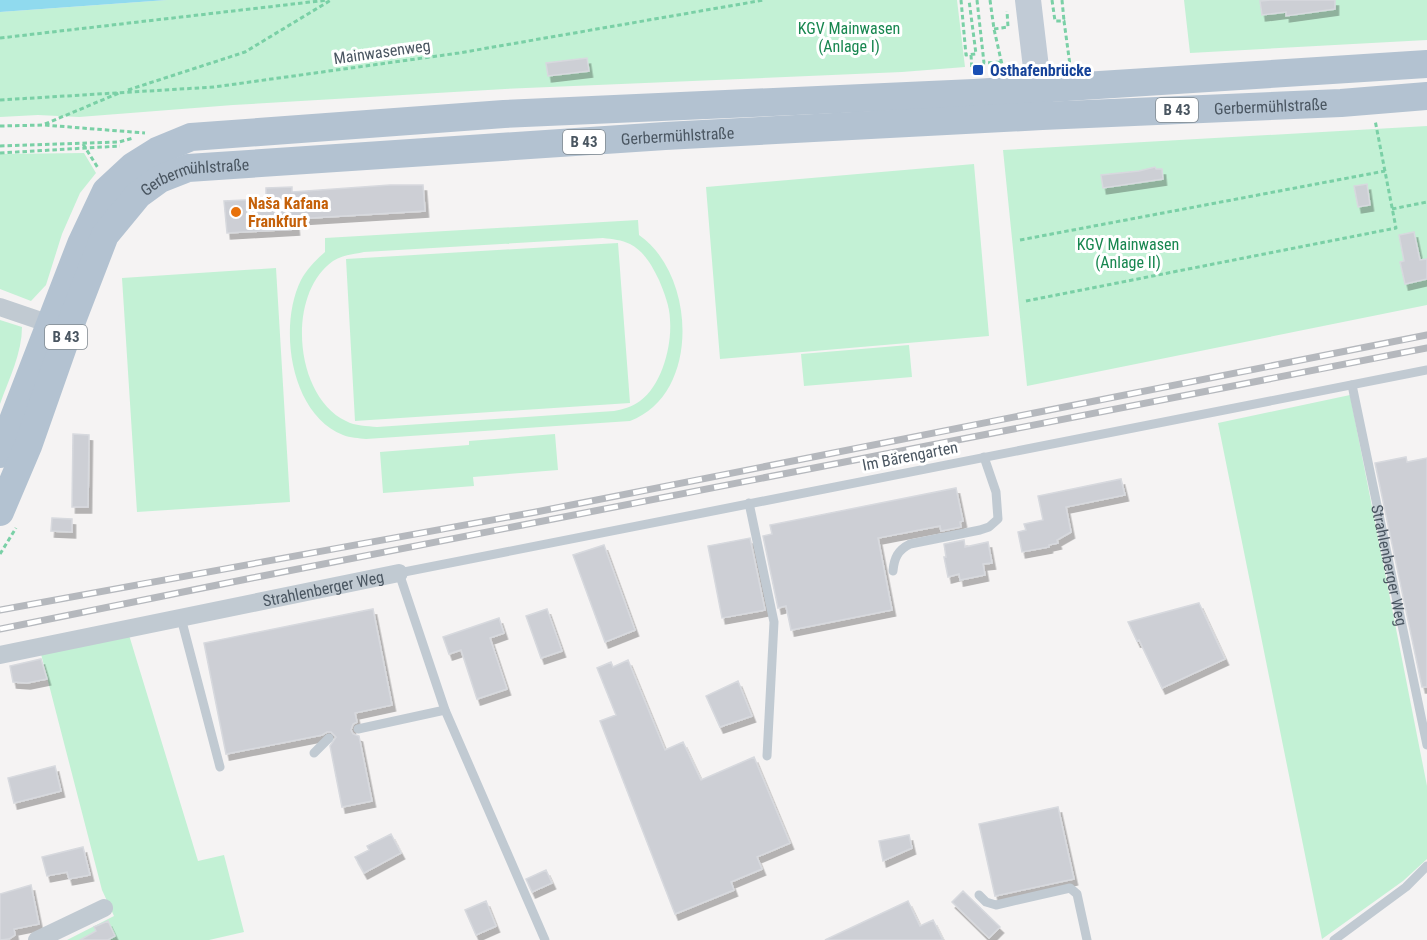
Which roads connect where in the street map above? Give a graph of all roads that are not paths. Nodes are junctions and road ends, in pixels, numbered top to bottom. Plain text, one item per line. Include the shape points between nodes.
1 (1017, 5) edge
2 (1427, 64) edge
3 (1427, 96) edge
4 (1041, 102) junction
5 (0, 307) edge
6 (61, 321) junction
7 (1427, 370) edge
8 (1352, 385) junction
9 (0, 454) edge
10 (984, 457) junction
11 (749, 503) junction
12 (0, 512) edge
13 (893, 571) dead end
14 (399, 573) junction
15 (181, 618) junction
16 (0, 655) edge
17 (445, 710) junction
18 (358, 729) dead end
19 (328, 738) dead end
20 (1427, 745) edge
21 (314, 753) dead end
22 (767, 756) dead end
23 (220, 766) dead end
24 (1427, 866) edge
25 (979, 895) dead end
26 (104, 908) dead end
27 (37, 940) edge
28 (544, 940) edge
29 (1087, 940) edge
30 (1334, 940) edge

1 - 4 street
2 - 4 main road, Gerbermühlstraße / B 43
3 - 4 main road, Gerbermühlstraße / B 43 via 1312,104
4 - 6 main road, Gerbermühlstraße / B 43 via 850,100 504,114 191,137 133,166 106,191 81,244
5 - 6 street
6 - 9 main road, Gerbermühlstraße / B 43
6 - 12 main road, Gerbermühlstraße / B 43 via 28,446
7 - 8 lane, Im Bärengarten
8 - 10 lane, Im Bärengarten
8 - 20 lane, Strahlenberger Weg
10 - 11 lane, Im Bärengarten
10 - 13 lane via 996,492 998,519 980,530 910,544 897,555
11 - 14 lane, Im Bärengarten
11 - 22 lane via 774,622
14 - 15 street, Strahlenberger Weg
14 - 17 lane, Strahlenberger Weg
15 - 16 street, Strahlenberger Weg
15 - 23 lane
17 - 18 lane
17 - 28 lane, Strahlenberger Weg
19 - 21 lane
24 - 30 lane via 1406,887
25 - 29 lane via 996,905 1070,888 1077,894
26 - 27 street

